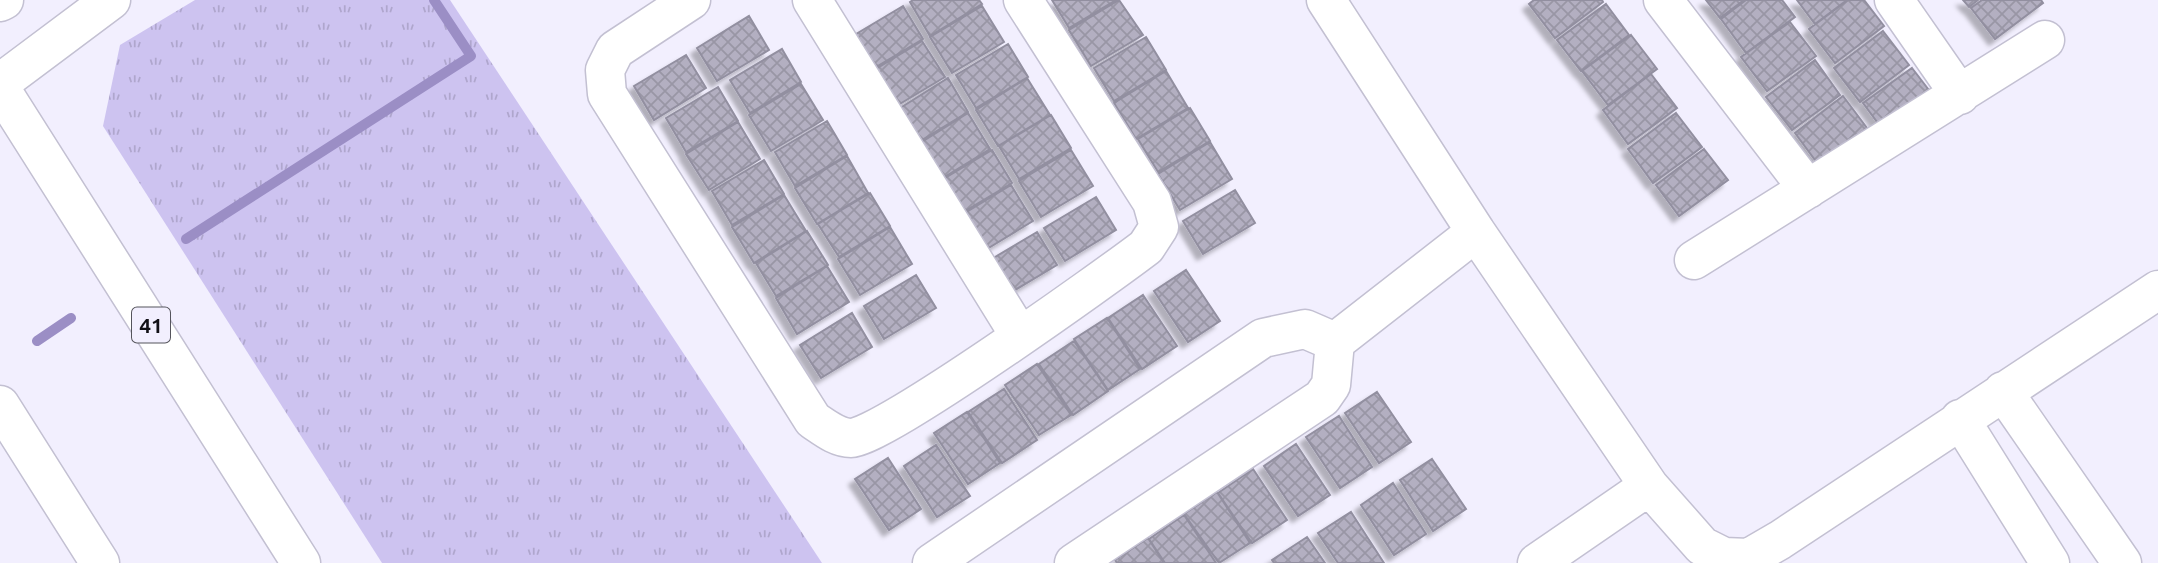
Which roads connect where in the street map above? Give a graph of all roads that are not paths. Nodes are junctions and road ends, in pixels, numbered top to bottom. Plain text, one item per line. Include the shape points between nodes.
1 (111, 0) edge
2 (691, 0) edge
3 (812, 0) edge
4 (1023, 0) edge
5 (1326, 0) edge
6 (1663, 0) edge
7 (1894, 0) edge
8 (2045, 40) dead end
9 (0, 86) edge
10 (1960, 95) junction
11 (1808, 189) junction
12 (1476, 232) junction
13 (1694, 261) dead end
14 (2158, 290) edge
15 (1020, 336) junction
16 (1335, 342) junction
17 (2003, 391) junction
18 (0, 405) edge
19 (1960, 419) junction
20 (1649, 486) junction
21 (1726, 560) edge
22 (100, 563) edge
23 (301, 563) edge
24 (932, 563) edge
25 (1074, 563) edge
26 (1537, 563) edge
27 (2050, 563) edge
28 (2122, 563) edge

1 - 9 main road
2 - 15 main road via 615,50 605,70 607,94 813,421 833,434 853,438 881,428
3 - 15 main road
4 - 15 main road via 1152,202 1158,227 1146,247
5 - 12 main road
6 - 11 main road
7 - 10 main road
8 - 10 main road
9 - 23 main road, 41
10 - 11 main road
11 - 13 main road
12 - 16 main road
12 - 20 main road
14 - 17 main road
16 - 24 main road via 1305,329 1263,338
16 - 25 main road via 1331,385 1322,398
17 - 19 main road
17 - 28 main road
18 - 22 main road
19 - 21 main road via 1780,540 1749,558
19 - 27 main road
20 - 21 main road via 1702,546
20 - 26 main road

